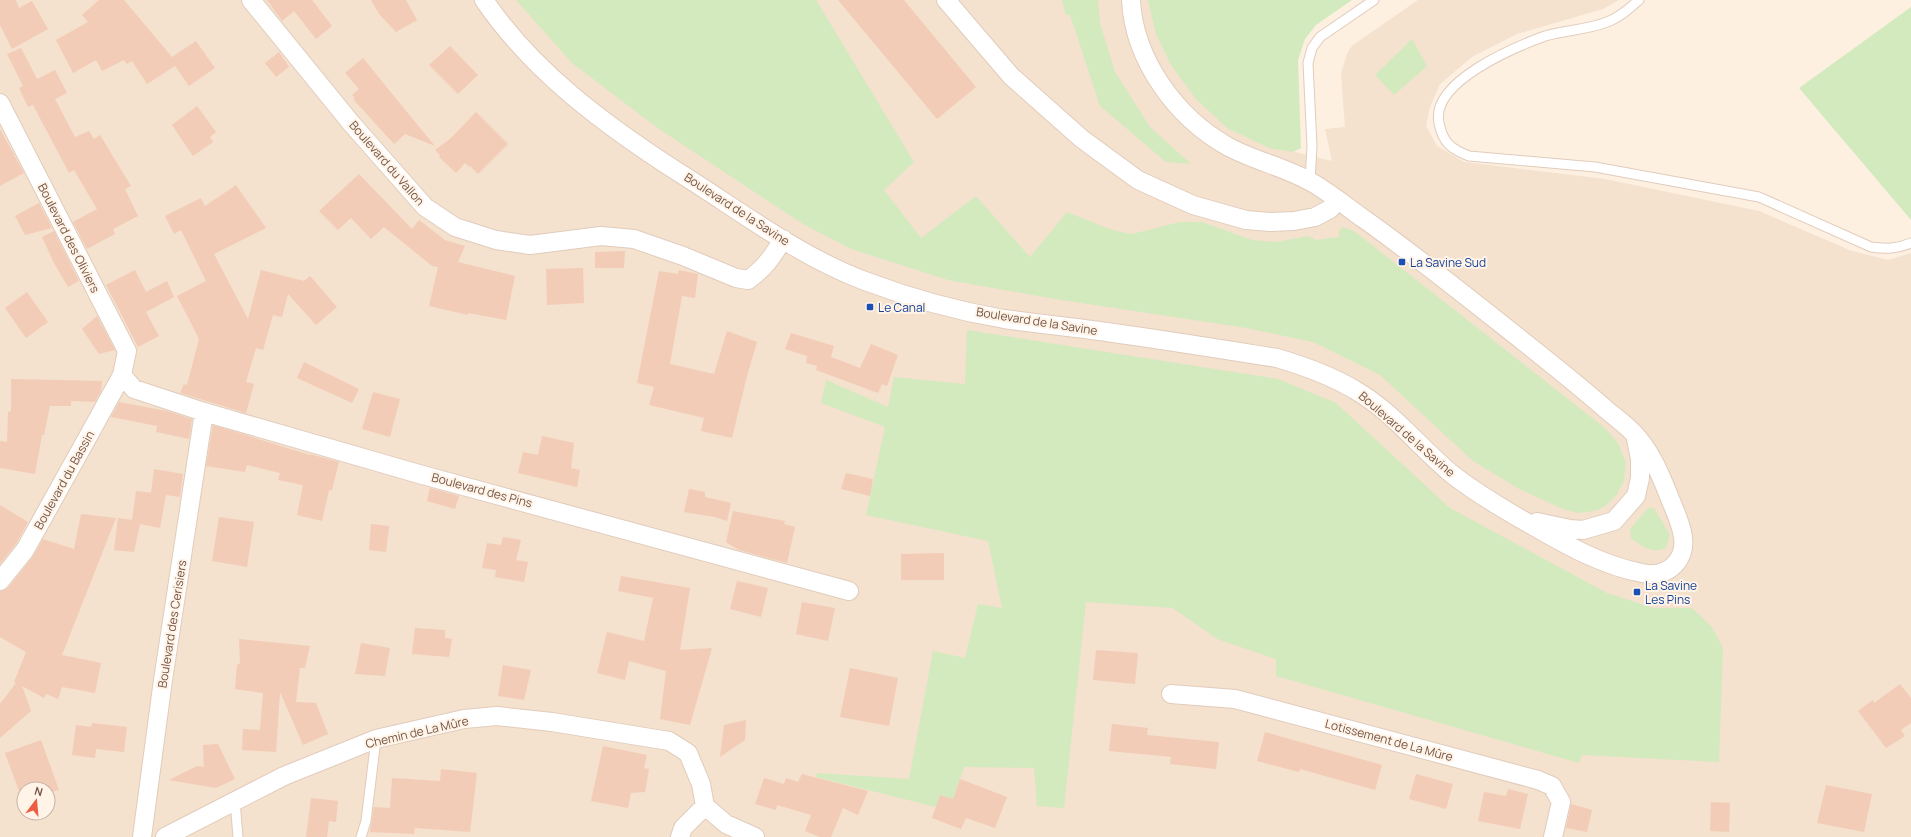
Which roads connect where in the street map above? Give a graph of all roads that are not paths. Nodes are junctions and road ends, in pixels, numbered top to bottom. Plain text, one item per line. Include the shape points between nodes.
1 (251, 0) edge
2 (484, 0) edge
3 (946, 0) edge
4 (1131, 0) edge
5 (1374, 0) edge
6 (1640, 0) edge
7 (0, 103) edge
8 (1310, 181) junction
9 (1338, 200) junction
10 (783, 239) junction
11 (1911, 243) edge
12 (122, 375) junction
13 (204, 412) junction
14 (1635, 434) junction
15 (1518, 517) junction
16 (0, 581) edge
17 (849, 591) dead end
18 (1171, 694) dead end
19 (376, 739) junction
20 (235, 801) junction
21 (705, 806) junction
22 (142, 837) edge
23 (165, 837) edge
24 (238, 837) edge
25 (361, 837) edge
26 (680, 837) edge
27 (755, 837) edge
28 (1553, 837) edge

1 - 10 street, Boulevard du Vallon via 425,207 455,227 496,240 530,245 601,236 634,239 736,278 748,280 772,259
2 - 10 street, Boulevard de la Savine via 532,58 563,89 628,140
3 - 9 street via 1011,76 1082,139 1138,180 1193,205 1246,220 1282,222 1314,217 1330,209
4 - 8 street via 1140,45 1154,74 1178,107 1198,127 1228,146
5 - 8 lane via 1320,37 1312,48 1308,63 1312,146
6 - 11 lane via 1608,22 1546,36 1496,57 1460,80 1446,95 1440,107 1438,119 1446,142 1456,151 1469,156 1595,167 1759,197 1871,247 1885,249
7 - 12 street, Boulevard des Oliviers via 127,351
8 - 9 street
9 - 14 street via 1415,256 1587,392
10 - 15 street, Boulevard de la Savine via 824,263 864,281 925,301 1003,318 1277,358 1316,370 1357,391 1480,496
12 - 13 street, Boulevard des Pins via 134,389
12 - 16 street, Boulevard du Bassin via 25,550
13 - 17 street, Boulevard des Pins via 418,474
13 - 22 street, Boulevard des Cerisiers
14 - 15 street, Boulevard de la Savine via 1640,459 1640,478 1636,496 1614,521 1582,530
14 - 15 street, Boulevard de la Savine via 1649,452 1661,476 1683,533 1684,546 1678,561 1669,570 1657,575 1640,573 1604,561 1565,544
18 - 28 street, Lotissement de La Mûre via 1235,699 1538,780 1552,786 1561,802
19 - 20 street, Chemin de La Mûre via 284,776
19 - 21 street, Chemin de La Mûre via 464,719 497,716 669,741 688,753 701,784
19 - 25 lane via 366,821
20 - 23 street, Chemin de La Mûre
20 - 24 lane
21 - 26 street via 683,828
21 - 27 street via 726,824

